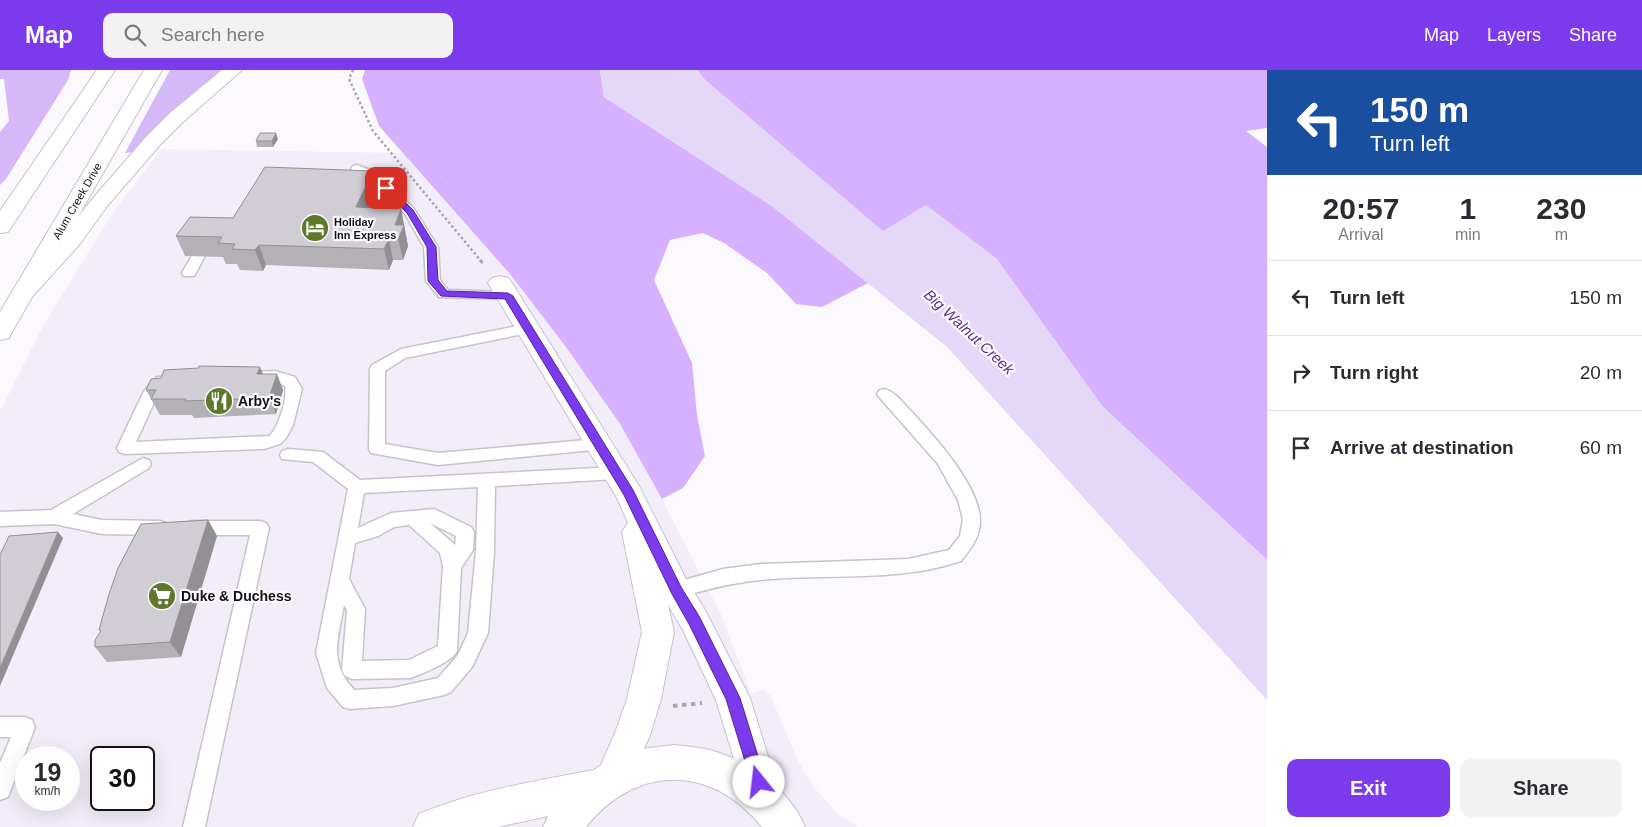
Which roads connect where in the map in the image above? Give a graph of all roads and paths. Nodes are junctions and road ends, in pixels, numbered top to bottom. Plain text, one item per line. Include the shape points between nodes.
1 (106, 70) edge
2 (153, 70) edge
3 (233, 70) edge
4 (353, 70) edge
5 (357, 169) edge
6 (0, 227) edge
7 (213, 230) edge
8 (188, 273) dead end
9 (504, 290) junction
10 (23, 293) junction
11 (528, 329) junction
12 (0, 332) edge
13 (885, 394) dead end
14 (598, 445) junction
15 (125, 448) joint
16 (288, 455) dead end
17 (143, 464) dead end
18 (487, 480) junction
19 (622, 483) junction
20 (357, 486) junction
21 (54, 517) junction
22 (411, 518) junction
23 (0, 520) edge
24 (348, 538) junction
25 (452, 566) junction
26 (340, 580) junction
27 (664, 594) junction
28 (705, 703) dead end
29 (669, 706) dead end
30 (0, 726) edge
31 (605, 782) junction
32 (0, 789) edge
33 (763, 798) junction
34 (194, 827) edge
35 (432, 827) edge
36 (562, 827) edge
37 (786, 827) edge

1 - 6 main road
2 - 10 main road, Alum Creek Drive
3 - 10 main road via 153,141
4 - 9 path via 349,79 373,131
5 - 9 lane via 374,176 410,212 431,247 433,281 444,294
7 - 8 lane
9 - 11 main road
10 - 12 main road, Alum Creek Drive
11 - 14 main road
11 - 14 lane via 401,354 377,369 377,449 438,460
13 - 27 lane via 952,470 971,509 969,537 955,556 908,567 762,572 723,577
14 - 19 main road
15 - 15 lane via 264,443 275,439 283,431 296,393 294,385 285,377 275,376 162,380 152,391
16 - 20 lane via 317,456
17 - 21 lane
18 - 19 lane
18 - 20 lane
18 - 26 lane via 478,633 466,661 444,686 393,697 350,700 334,682 326,653
19 - 27 main road
20 - 24 lane
21 - 23 lane
21 - 34 lane via 102,527 260,528
22 - 24 lane via 391,520 372,531
22 - 25 lane via 448,549
22 - 25 lane via 434,516 465,532 464,550
24 - 26 lane
25 - 26 lane via 448,651 411,669 352,670 356,609
27 - 31 main road via 644,699 632,735
27 - 33 main road via 694,620 733,698
28 - 29 path
30 - 32 lane via 25,727
31 - 33 main road via 651,763 690,763 729,775
31 - 35 main road
31 - 36 main road via 573,810
33 - 37 main road

